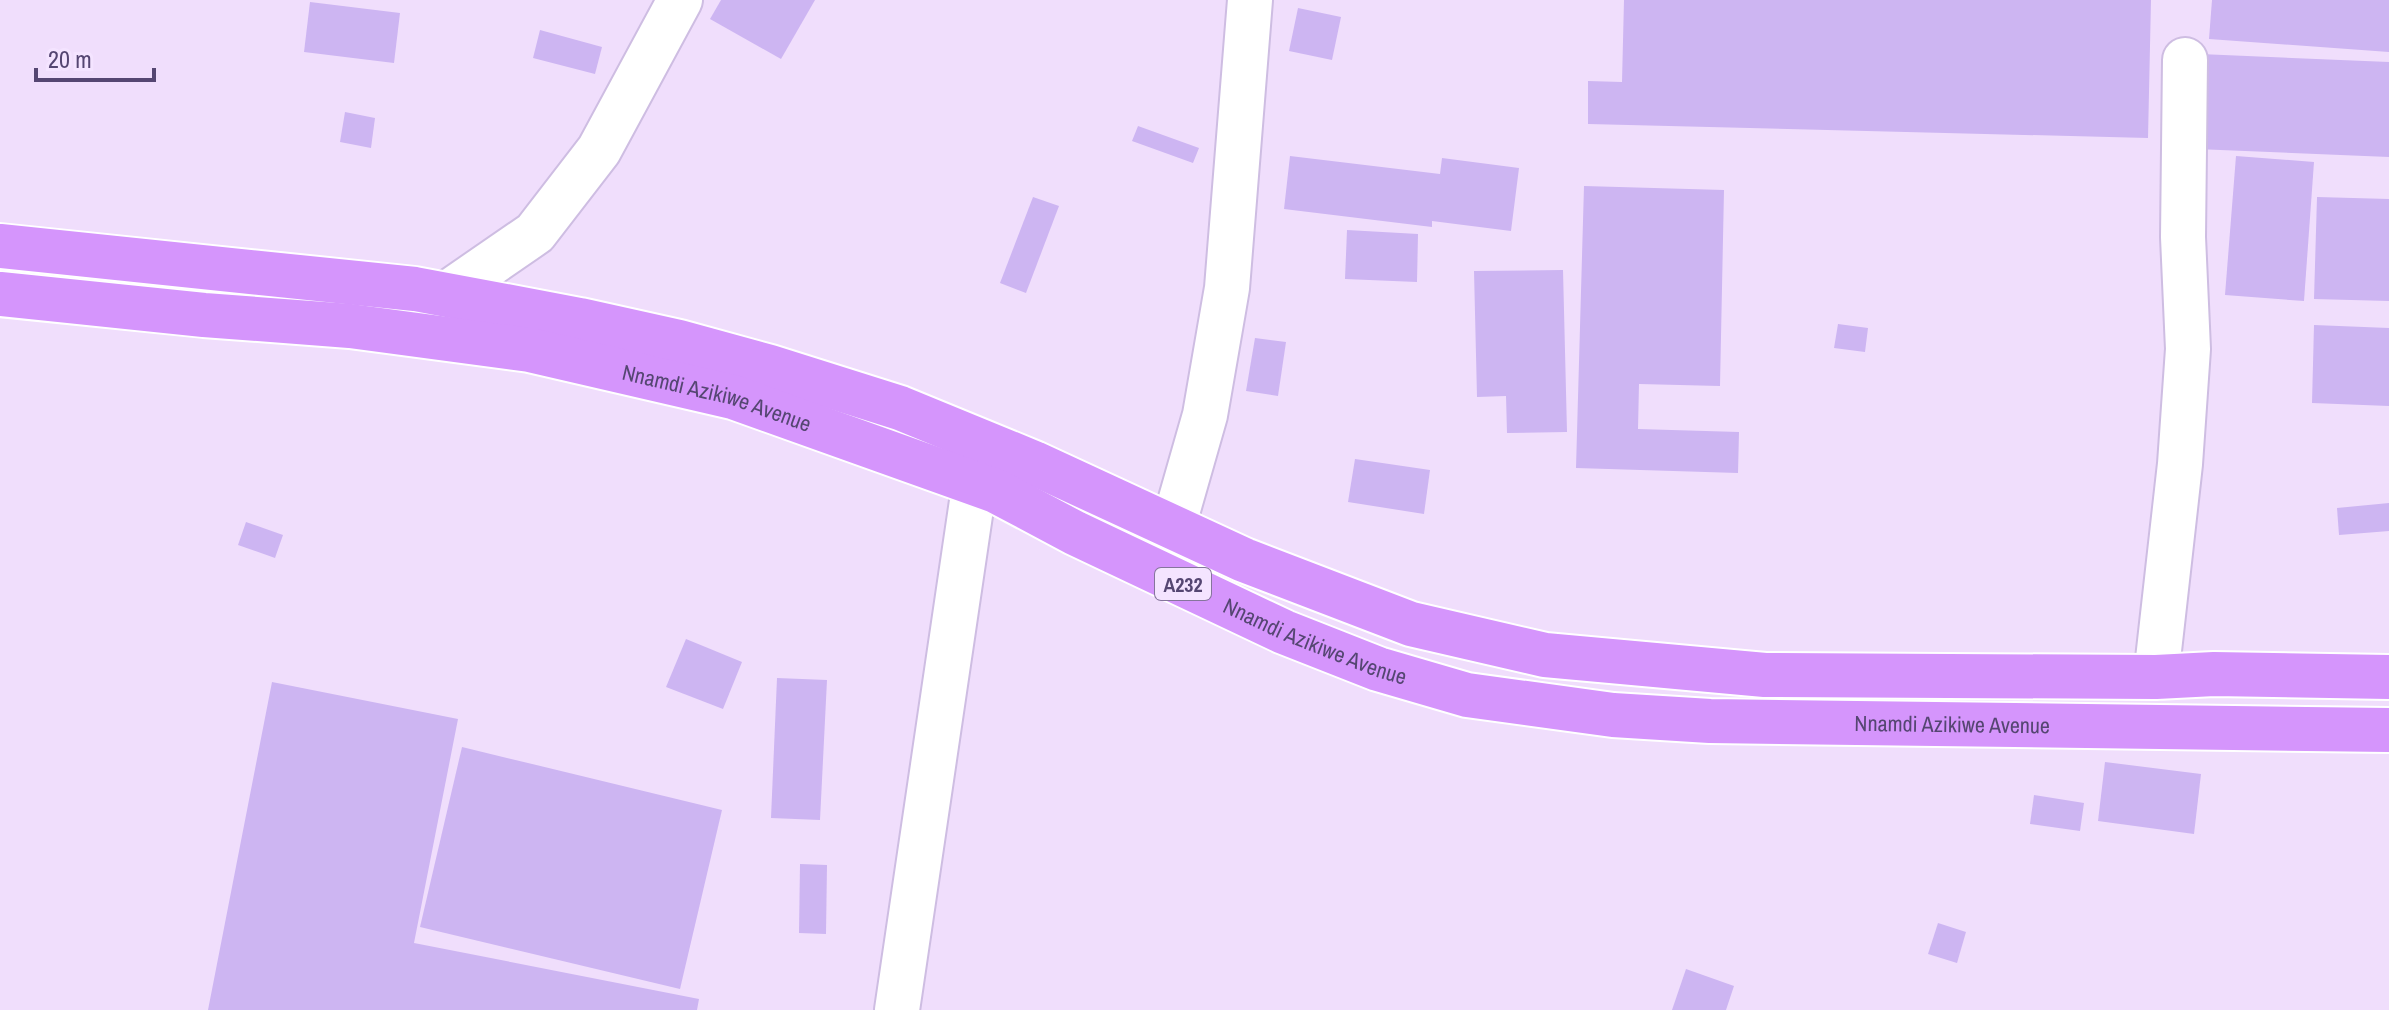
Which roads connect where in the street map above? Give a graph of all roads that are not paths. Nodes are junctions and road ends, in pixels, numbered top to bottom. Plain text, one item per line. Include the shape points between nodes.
1 (680, 0) edge
2 (1250, 0) edge
3 (2185, 60) dead end
4 (0, 246) edge
5 (0, 294) edge
6 (445, 295) junction
7 (978, 462) junction
8 (1173, 527) junction
9 (2156, 677) junction
10 (2389, 677) edge
11 (2389, 730) edge
12 (897, 1010) edge

1 - 6 street via 599,150 535,233
2 - 8 street via 1227,288 1205,415
3 - 9 street via 2188,349
4 - 6 main road, Nnamdi Azikiwe Avenue / A232
5 - 7 main road, Nnamdi Azikiwe Avenue / A232 via 350,326 530,350
6 - 7 main road, Nnamdi Azikiwe Avenue / A232 via 580,320 770,367 900,408
7 - 8 main road, Nnamdi Azikiwe Avenue / A232
7 - 11 main road, Nnamdi Azikiwe Avenue / A232 via 996,491 1075,533 1284,632 1378,669 1467,695 1613,715 1710,721
7 - 12 street
8 - 9 main road, Nnamdi Azikiwe Avenue / A232 via 1411,624 1545,655 1765,675
9 - 10 main road, Nnamdi Azikiwe Avenue / A232

